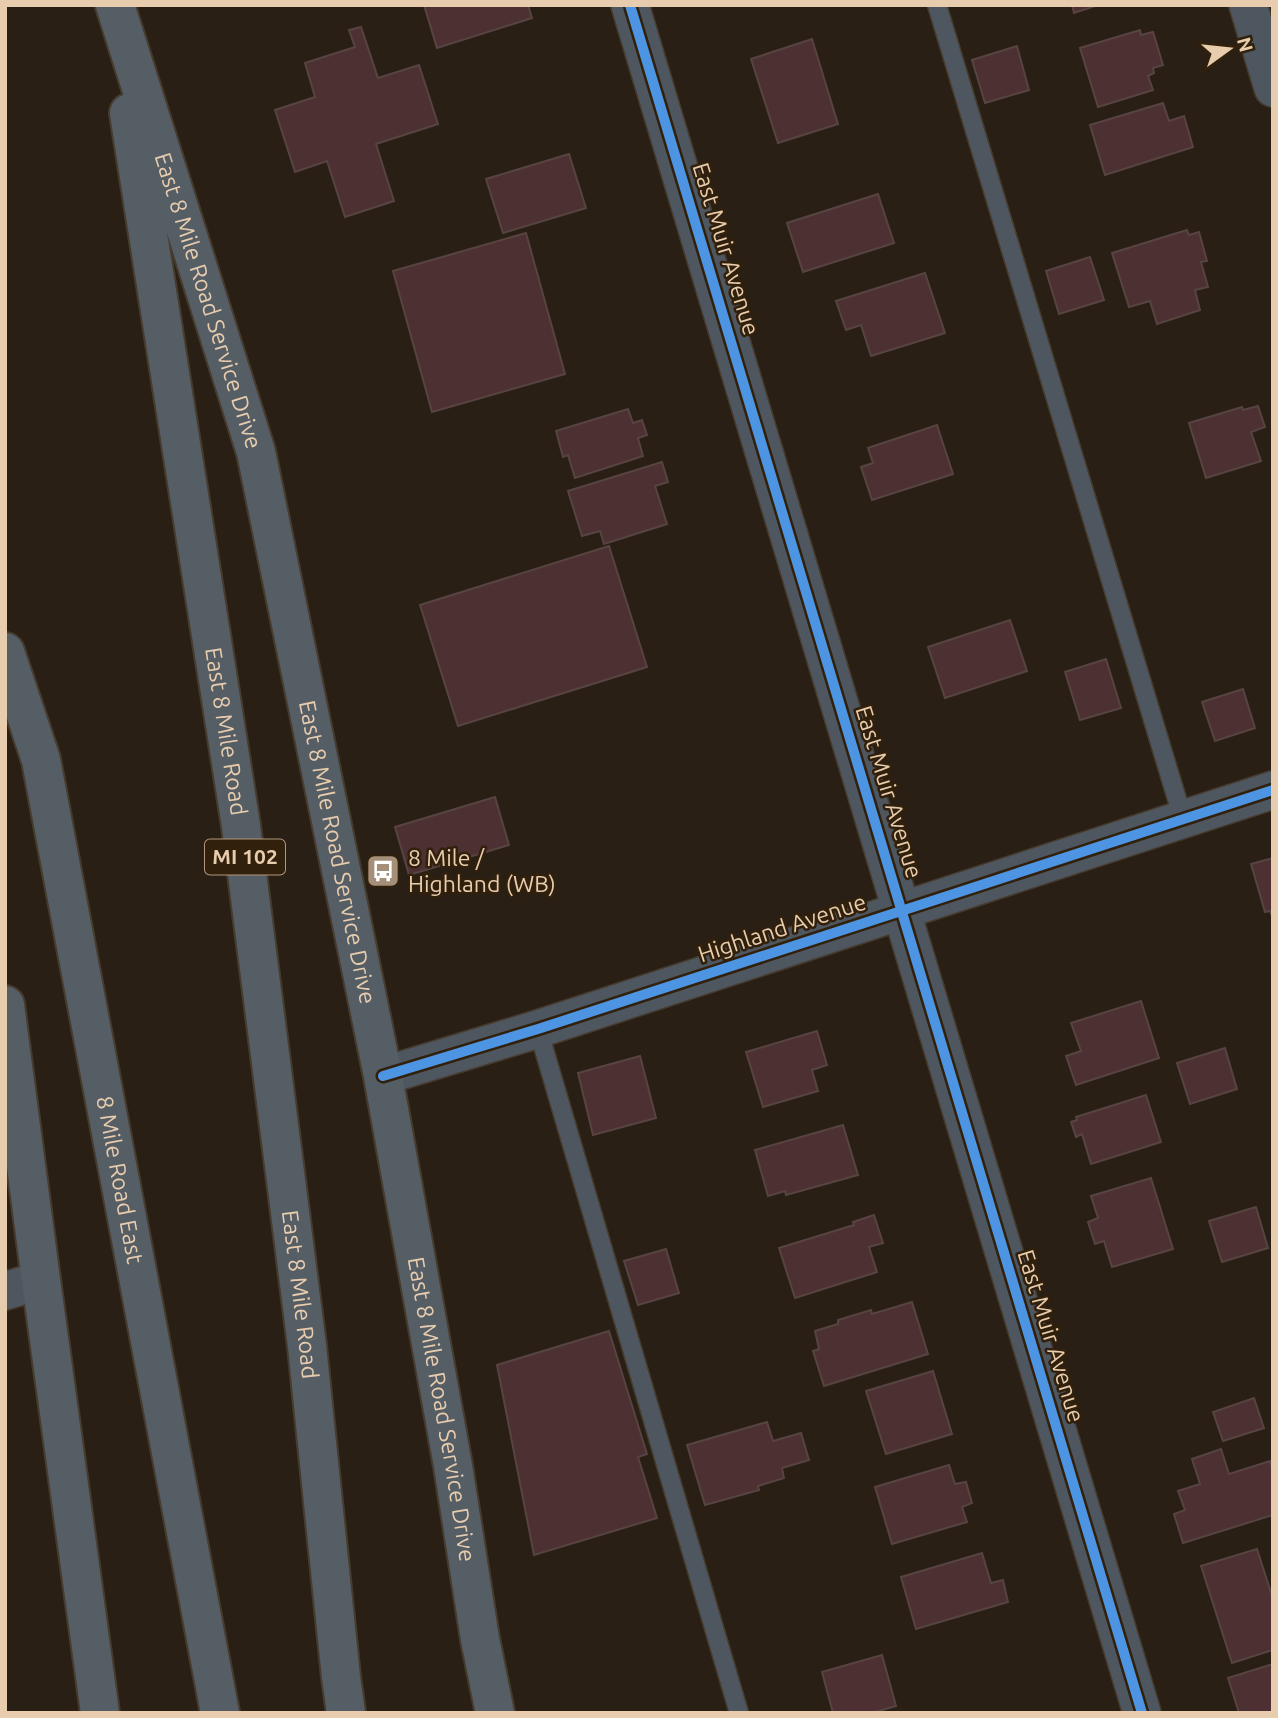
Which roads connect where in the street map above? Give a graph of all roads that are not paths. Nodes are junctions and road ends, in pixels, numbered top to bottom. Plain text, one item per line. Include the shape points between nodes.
1 (114, 5) edge
2 (630, 5) edge
3 (937, 5) edge
4 (1248, 5) edge
5 (1273, 88) edge
6 (5, 652) edge
7 (1273, 790) edge
8 (1183, 819) junction
9 (903, 911) junction
10 (5, 1005) edge
11 (538, 1029) junction
12 (383, 1076) junction
13 (23, 1285) edge
14 (100, 1713) edge
15 (220, 1713) edge
16 (346, 1713) edge
17 (495, 1713) edge
18 (739, 1713) edge
19 (1142, 1713) edge

1 - 12 highway, East 8 Mile Road Service Drive via 256,452
1 - 16 highway, East 8 Mile Road / MI 102 via 250,892 307,1346
2 - 9 street, East Muir Avenue
3 - 8 lane
4 - 5 street
6 - 15 highway, 8 Mile Road East via 41,760
7 - 8 street, Highland Avenue
8 - 9 street, Highland Avenue
9 - 11 street, Highland Avenue
9 - 19 street, East Muir Avenue
10 - 13 highway
11 - 12 street, Highland Avenue
11 - 18 lane
12 - 17 highway, East 8 Mile Road Service Drive
13 - 14 highway

